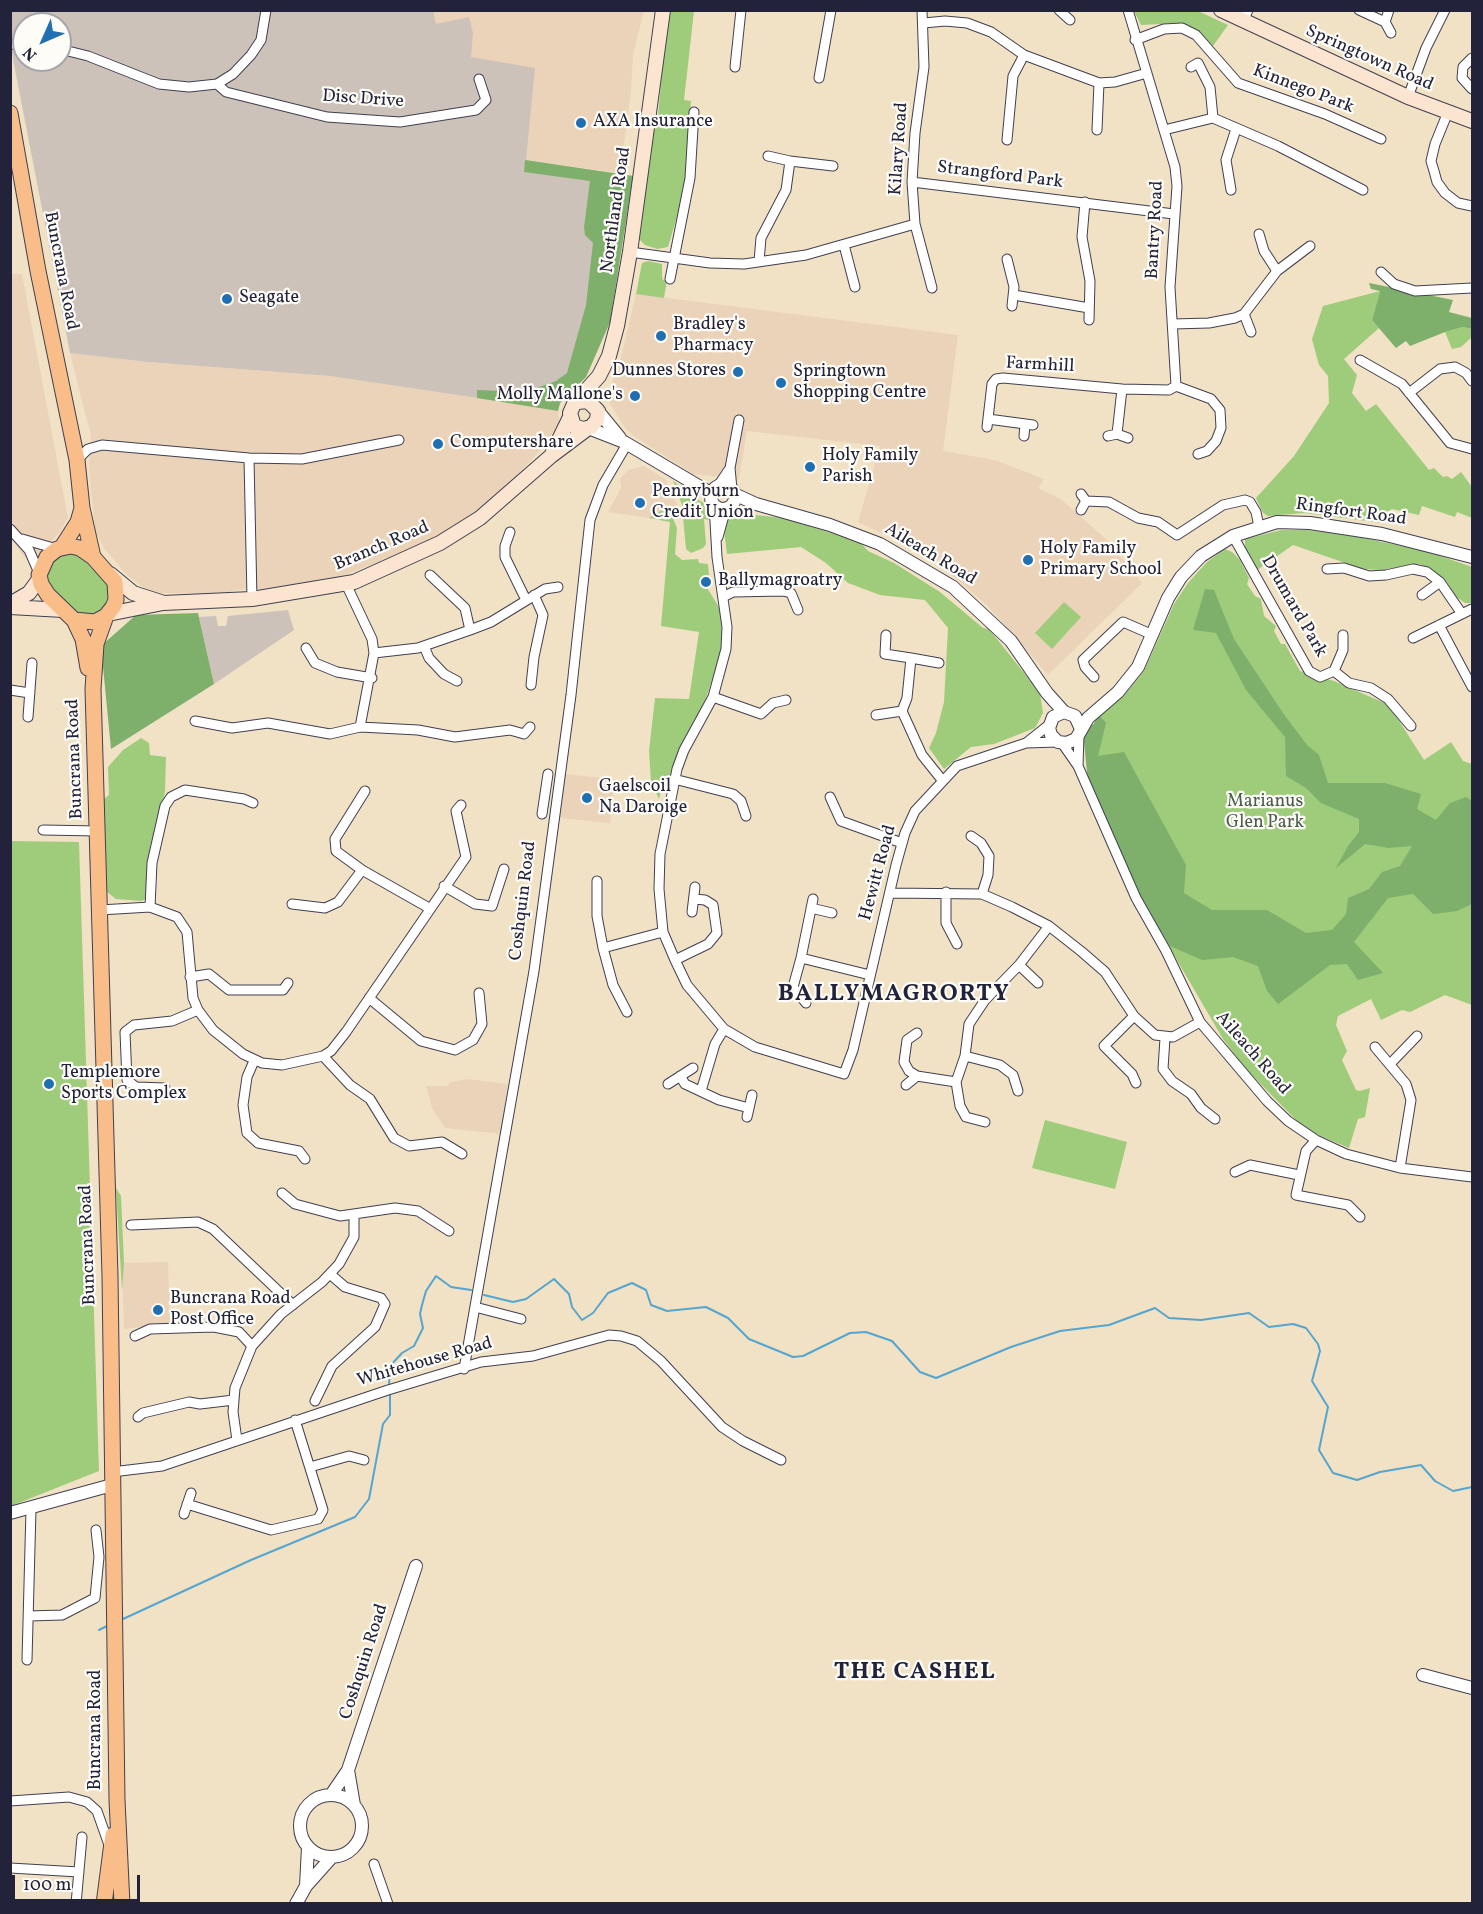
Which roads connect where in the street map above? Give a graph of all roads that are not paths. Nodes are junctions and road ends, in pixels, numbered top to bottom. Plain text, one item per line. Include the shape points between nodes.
1 (266, 10) edge
2 (663, 10) edge
3 (741, 10) edge
4 (831, 10) edge
5 (922, 10) edge
6 (1059, 10) edge
7 (1128, 10) edge
8 (1221, 10) edge
9 (1359, 10) edge
10 (1389, 10) edge
11 (1445, 10) edge
12 (1245, 16) edge
13 (1070, 20) dead end
14 (1385, 22) junction
15 (924, 23) junction
16 (1391, 33) dead end
17 (1135, 40) junction
18 (72, 51) edge
19 (1024, 55) junction
20 (1473, 58) edge
21 (735, 67) dead end
22 (1191, 67) dead end
23 (1147, 73) junction
24 (819, 78) dead end
25 (480, 79) dead end
26 (1099, 83) junction
27 (217, 84) junction
28 (1473, 89) edge
29 (1408, 97) junction
30 (694, 112) dead end
31 (1448, 112) junction
32 (10, 113) edge
33 (1213, 118) junction
34 (1473, 121) edge
35 (1236, 129) junction
36 (1097, 130) dead end
37 (1164, 130) junction
38 (1378, 135) dead end
39 (1007, 141) dead end
40 (768, 156) dead end
41 (14, 157) edge
42 (790, 160) junction
43 (832, 166) dead end
44 (912, 182) junction
45 (1231, 190) dead end
46 (1363, 190) dead end
47 (1085, 202) junction
48 (1473, 206) edge
49 (1174, 214) junction
50 (915, 224) junction
51 (1259, 234) dead end
52 (844, 245) junction
53 (1310, 246) dead end
54 (630, 252) junction
55 (673, 258) junction
56 (759, 261) junction
57 (998, 269) dead end
58 (1278, 271) junction
59 (1381, 272) dead end
60 (670, 279) dead end
61 (857, 280) dead end
62 (932, 288) dead end
63 (1473, 288) edge
64 (1014, 295) junction
65 (1012, 306) dead end
66 (1089, 308) junction
67 (1244, 314) junction
68 (1089, 320) dead end
69 (1173, 324) junction
70 (1251, 332) dead end
71 (1360, 360) dead end
72 (600, 376) junction
73 (1473, 381) edge
74 (1176, 386) junction
75 (1122, 389) junction
76 (1409, 393) junction
77 (578, 402) junction
78 (596, 409) junction
79 (570, 417) junction
80 (739, 420) dead end
81 (588, 429) junction
82 (1024, 436) dead end
83 (1128, 438) dead end
84 (399, 440) dead end
85 (626, 443) junction
86 (1473, 448) edge
87 (1205, 455) dead end
88 (551, 456) junction
89 (249, 458) junction
90 (77, 460) junction
91 (724, 497) junction
92 (1083, 502) dead end
93 (82, 508) junction
94 (1259, 527) junction
95 (10, 529) edge
96 (510, 532) dead end
97 (1233, 536) junction
98 (22, 539) junction
99 (60, 548) junction
100 (93, 557) junction
101 (1473, 557) edge
102 (1327, 569) dead end
103 (110, 573) junction
104 (430, 575) dead end
105 (39, 576) junction
106 (1440, 582) junction
107 (346, 584) junction
108 (558, 587) dead end
109 (1422, 595) dead end
110 (530, 597) junction
111 (723, 597) junction
112 (252, 599) junction
113 (163, 603) junction
114 (10, 606) edge
115 (1473, 609) edge
116 (798, 610) dead end
117 (1462, 614) junction
118 (69, 615) junction
119 (107, 615) junction
120 (1439, 624) junction
121 (470, 630) junction
122 (886, 635) dead end
123 (1153, 635) junction
124 (1343, 635) dead end
125 (1413, 638) dead end
126 (424, 646) junction
127 (306, 648) dead end
128 (374, 653) junction
129 (911, 658) junction
130 (32, 663) dead end
131 (939, 663) dead end
132 (1334, 671) junction
133 (1094, 677) dead end
134 (372, 678) junction
135 (458, 681) dead end
136 (531, 685) dead end
137 (1473, 687) edge
138 (93, 688) junction
139 (10, 690) edge
140 (30, 693) junction
141 (1047, 693) junction
142 (713, 697) junction
143 (786, 700) dead end
144 (1098, 708) junction
145 (902, 711) junction
146 (1068, 712) junction
147 (876, 715) dead end
148 (28, 717) dead end
149 (195, 721) dead end
150 (1051, 722) junction
151 (1411, 726) dead end
152 (360, 727) junction
153 (530, 727) dead end
154 (1080, 732) junction
155 (1060, 742) junction
156 (1026, 743) junction
157 (1078, 766) junction
158 (548, 774) dead end
159 (674, 779) junction
160 (942, 780) junction
161 (545, 790) junction
162 (365, 791) dead end
163 (557, 791) junction
164 (830, 797) dead end
165 (253, 803) dead end
166 (461, 805) dead end
167 (542, 814) dead end
168 (746, 816) dead end
169 (43, 830) dead end
170 (98, 831) junction
171 (971, 836) dead end
172 (902, 843) junction
173 (504, 869) dead end
174 (362, 870) junction
175 (597, 881) dead end
176 (444, 886) junction
177 (695, 887) dead end
178 (946, 892) junction
179 (890, 893) junction
180 (982, 894) junction
181 (694, 899) junction
182 (292, 904) dead end
183 (150, 907) junction
184 (429, 908) junction
185 (100, 910) junction
186 (692, 912) dead end
187 (832, 913) dead end
188 (1049, 926) junction
189 (663, 932) junction
190 (957, 944) dead end
191 (603, 948) junction
192 (801, 958) junction
193 (675, 960) junction
194 (1019, 965) junction
195 (870, 975) junction
196 (190, 976) junction
197 (288, 983) dead end
198 (1038, 983) dead end
199 (479, 993) dead end
200 (369, 998) junction
201 (806, 1003) dead end
202 (198, 1010) junction
203 (627, 1012) dead end
204 (1134, 1016) junction
205 (1200, 1022) junction
206 (724, 1029) junction
207 (917, 1033) dead end
208 (1417, 1036) dead end
209 (1165, 1038) junction
210 (1375, 1047) dead end
211 (323, 1056) junction
212 (965, 1056) junction
213 (254, 1060) junction
214 (1390, 1063) junction
215 (693, 1068) dead end
216 (680, 1076) junction
217 (918, 1076) junction
218 (956, 1082) junction
219 (1136, 1083) dead end
220 (669, 1084) dead end
221 (906, 1085) dead end
222 (165, 1088) dead end
223 (701, 1091) junction
224 (1018, 1091) dead end
225 (752, 1095) dead end
226 (1215, 1119) dead end
227 (985, 1122) dead end
228 (1316, 1140) junction
229 (462, 1154) dead end
230 (305, 1159) dead end
231 (1400, 1168) junction
232 (1235, 1172) dead end
233 (1299, 1175) junction
234 (1473, 1177) edge
235 (282, 1193) dead end
236 (354, 1215) junction
237 (1360, 1217) dead end
238 (131, 1225) dead end
239 (449, 1231) dead end
240 (330, 1274) junction
241 (293, 1305) junction
242 (475, 1307) junction
243 (521, 1319) dead end
244 (135, 1336) dead end
245 (252, 1346) junction
246 (464, 1369) junction
247 (234, 1400) junction
248 (315, 1401) dead end
249 (138, 1417) dead end
250 (295, 1420) junction
251 (237, 1440) junction
252 (364, 1460) dead end
253 (781, 1460) dead end
254 (310, 1467) junction
255 (112, 1478) junction
256 (191, 1493) dead end
257 (188, 1504) junction
258 (31, 1509) junction
259 (10, 1514) edge
260 (184, 1514) dead end
261 (96, 1530) dead end
262 (416, 1566) dead end
263 (29, 1616) junction
264 (27, 1660) dead end
265 (1423, 1675) dead end
266 (1473, 1688) edge
267 (348, 1770) junction
268 (331, 1795) junction
269 (117, 1800) junction
270 (10, 1801) edge
271 (354, 1805) junction
272 (82, 1837) dead end
273 (308, 1847) junction
274 (111, 1850) junction
275 (332, 1858) junction
276 (374, 1864) dead end
277 (10, 1868) edge
278 (79, 1872) junction
279 (306, 1886) junction
280 (76, 1904) edge
281 (104, 1904) edge
282 (122, 1904) edge
283 (296, 1904) edge
284 (388, 1904) edge

1 - 27 street via 261,40 233,74
2 - 54 main road, Northland Road
3 - 21 street
4 - 24 street
5 - 15 street, Kilary Road
6 - 13 street
7 - 17 street, Bantry Road
8 - 12 main road, Springtown Road
9 - 14 street
10 - 14 street
11 - 29 street
12 - 29 main road, Springtown Road
14 - 16 street
15 - 19 street via 967,23 991,32
15 - 44 street, Kilary Road via 924,67
17 - 23 street, Bantry Road
17 - 38 street, Kinnego Park via 1164,29 1182,28 1196,35 1238,83
18 - 27 street via 159,84
19 - 26 street
19 - 39 street via 1013,76
20 - 28 street via 1463,67 1462,78
22 - 33 street via 1198,63 1210,87
23 - 26 street
23 - 37 street, Bantry Road
25 - 27 street, Disc Drive via 486,100 476,110 400,122 327,117 226,93
26 - 36 street
29 - 31 main road, Springtown Road
30 - 55 street via 690,178
31 - 34 main road, Springtown Road
31 - 48 street via 1431,161 1437,182 1446,193 1458,203
32 - 41 highway, Buncrana Road
33 - 35 street
33 - 37 street
35 - 45 street via 1226,160
35 - 46 street
37 - 49 street, Bantry Road via 1175,167
40 - 42 street
41 - 90 highway, Buncrana Road
42 - 43 street
42 - 56 street via 786,190 761,238
44 - 47 street, Strangford Park
44 - 50 street, Kilary Road
47 - 49 street, Strangford Park
47 - 66 street, Strangford Park via 1082,237 1090,281
49 - 69 street, Bantry Road via 1170,287
50 - 52 street
50 - 62 street, Kilary Road
51 - 58 street via 1264,251
52 - 56 street
52 - 61 street
53 - 58 street
54 - 55 street
54 - 72 main road, Northland Road via 617,326
55 - 56 street via 727,264
55 - 60 street
57 - 64 street via 1008,263
58 - 67 street
59 - 63 street via 1394,284 1415,291
64 - 65 street
64 - 66 street
66 - 68 street, Strangford Park
67 - 69 street via 1209,323
67 - 70 street
69 - 74 street, Bantry Road
71 - 76 street via 1402,384
72 - 77 main road, Northland Road
72 - 78 main road, Northland Road
73 - 76 street via 1455,367 1440,369
74 - 75 street, Farmhill via 1169,390
74 - 87 street, Farmhill via 1211,399 1220,410 1221,428
75 - 82 street, Farmhill via 996,379 987,423 1029,424
75 - 83 street via 1113,435
76 - 86 street via 1450,443
77 - 78 main road via 588,401
77 - 79 main road via 571,408
78 - 81 main road via 597,421
78 - 85 street
79 - 81 main road via 578,428
79 - 88 main road, Branch Road
80 - 91 street
81 - 85 street
81 - 88 main road, Branch Road
84 - 89 street via 302,459
85 - 91 street
85 - 163 street, Coshquin Road via 591,513
88 - 107 main road, Branch Road via 480,518 440,543
89 - 90 street via 102,445 88,449
89 - 112 street
90 - 93 highway, Buncrana Road
91 - 111 street via 717,542
91 - 141 street, Aileach Road via 830,525 880,544 953,586 1011,641
92 - 94 street via 1109,502 1138,518 1158,522 1177,535 1223,505 1245,500 1256,512
93 - 99 highway, Buncrana Road via 78,522
93 - 100 highway, Buncrana Road
94 - 97 street, Ringfort Road
94 - 101 street, Ringfort Road via 1295,521 1358,529
95 - 98 street
96 - 110 street via 505,557
97 - 123 street, Ringfort Road via 1201,556 1181,577
97 - 132 street, Drumard Park via 1309,671 1320,676
98 - 99 street
98 - 105 street via 36,561
99 - 100 highway via 80,548
99 - 105 highway via 47,557
100 - 103 highway
102 - 106 street via 1386,576 1413,569 1427,572
103 - 113 main road, Branch Road via 133,593
103 - 119 highway via 116,600
104 - 121 street via 465,608
105 - 114 main road via 30,593
105 - 118 highway via 48,595
106 - 109 street
106 - 117 street
107 - 112 main road, Branch Road
107 - 128 street via 372,639
108 - 110 street
110 - 121 street via 491,622
110 - 136 street via 543,615
111 - 116 street via 733,592 783,591 790,593
111 - 142 street via 726,649
112 - 113 main road, Branch Road
113 - 119 main road, Branch Road
114 - 118 main road
115 - 117 street
117 - 120 street
118 - 119 highway via 95,622
118 - 138 highway, Buncrana Road via 82,639
119 - 138 highway, Buncrana Road via 96,644
120 - 125 street
120 - 137 street
121 - 126 street
122 - 129 street via 885,654
123 - 133 street via 1123,622 1083,660
123 - 144 street, Ringfort Road via 1138,667 1118,692
124 - 132 street, Drumard Park via 1343,650
126 - 128 street
126 - 135 street via 444,674
127 - 134 street via 315,663 337,672
128 - 134 street
129 - 131 street
129 - 145 street
130 - 140 street
132 - 151 street via 1349,683 1371,688 1388,699
134 - 152 street
138 - 170 highway, Buncrana Road
139 - 140 street
140 - 148 street
141 - 146 street, Aileach Road
141 - 150 street, Aileach Road
142 - 143 street via 761,714 773,703
142 - 159 street via 684,750
144 - 146 street
144 - 154 street, Ringfort Road
145 - 147 street
145 - 160 street via 922,755
146 - 150 street
146 - 154 street via 1078,720
149 - 152 street via 232,728 268,723 330,734
150 - 155 street via 1051,735
150 - 156 street, Hewitt Road
152 - 153 street via 418,730 455,737 510,730 524,734
154 - 155 street via 1072,742
154 - 157 street, Aileach Road
155 - 156 street, Hewitt Road
155 - 157 street, Aileach Road
156 - 160 street, Hewitt Road via 957,766
157 - 205 street, Aileach Road via 1131,887
158 - 161 street
159 - 168 street via 733,794 741,801
159 - 189 street via 660,854
160 - 172 street, Hewitt Road via 915,812
161 - 163 street
161 - 167 street
162 - 174 street via 334,839 336,852
163 - 242 street, Coshquin Road via 534,971
164 - 172 street via 842,821
165 - 183 street via 185,790 171,797 165,806 152,863
166 - 176 street via 456,811 466,856
169 - 170 street
170 - 185 highway, Buncrana Road
171 - 180 street via 989,856
172 - 179 street, Hewitt Road
173 - 176 street via 492,906 475,904
174 - 182 street via 338,902 325,908
174 - 184 street
175 - 191 street via 597,916
176 - 184 street
177 - 181 street
178 - 179 street
178 - 180 street
178 - 190 street via 946,923
179 - 195 street, Hewitt Road
180 - 188 street
181 - 186 street
181 - 193 street via 713,905 717,933 708,944
183 - 185 street
183 - 196 street via 177,917 187,932
184 - 200 street
185 - 255 highway, Buncrana Road
187 - 192 street via 812,904
188 - 194 street
188 - 204 street via 1105,972
189 - 191 street
189 - 193 street
191 - 203 street via 613,985
192 - 195 street
192 - 201 street via 793,987
193 - 206 street via 687,985
194 - 198 street
194 - 212 street via 985,1000 969,1024
195 - 206 street, Hewitt Road via 844,1074 755,1047
196 - 197 street via 209,974 229,990 283,990
196 - 202 street
199 - 200 street via 482,1024 473,1040 455,1050 421,1041
200 - 211 street via 346,1032
202 - 213 street via 223,1039
202 - 222 street via 172,1021 134,1025 125,1032 127,1080 136,1086
204 - 209 street
204 - 219 street via 1104,1046
205 - 209 street
205 - 228 street, Aileach Road via 1267,1101
206 - 223 street via 715,1044
207 - 217 street via 907,1040 904,1062
208 - 214 street
209 - 226 street via 1163,1069
210 - 214 street
211 - 213 street via 282,1065
211 - 229 street via 350,1085 370,1099 394,1138 409,1146 442,1142
212 - 218 street
212 - 224 street via 1000,1065 1012,1075
213 - 230 street via 243,1105 247,1133 258,1143 299,1151
214 - 231 street via 1406,1084 1411,1100
215 - 216 street
216 - 220 street
216 - 223 street via 685,1084
217 - 218 street
217 - 221 street
218 - 227 street via 966,1117
223 - 225 street via 748,1112
228 - 231 street, Aileach Road via 1346,1154
228 - 233 street via 1306,1151
231 - 234 street, Aileach Road
232 - 233 street via 1250,1165
233 - 237 street via 1296,1195 1348,1205
235 - 236 street via 295,1204 340,1216
236 - 239 street via 395,1208 418,1212
236 - 240 street via 354,1237
238 - 241 street via 198,1222 213,1228
240 - 241 street
240 - 248 street via 345,1287 381,1298 385,1304 375,1327 332,1366
241 - 245 street
242 - 243 street
242 - 246 street, Coshquin Road
244 - 245 street via 150,1329 214,1327 239,1332
245 - 247 street
246 - 250 street, Whitehouse Road
246 - 253 street, Whitehouse Road via 481,1362 533,1356 585,1340 621,1336 637,1341 661,1361 722,1427
247 - 249 street via 189,1402
247 - 251 street
250 - 251 street, Whitehouse Road
250 - 254 street
251 - 255 street, Whitehouse Road via 162,1466
252 - 254 street via 349,1456
254 - 257 street via 323,1510 318,1519 271,1530
255 - 258 street
255 - 269 highway, Buncrana Road
256 - 257 street
257 - 260 street
258 - 259 street
258 - 263 street
261 - 263 street via 99,1557 95,1598 62,1615
262 - 267 street, Coshquin Road
263 - 264 street
265 - 266 street
267 - 268 street
267 - 271 street
268 - 271 street via 344,1797
268 - 273 street via 313,1801 301,1816 300,1829
269 - 274 highway, Buncrana Road
269 - 282 highway, Buncrana Road
270 - 274 street via 69,1797 87,1802 100,1818
271 - 275 street via 362,1822 359,1841 350,1851
272 - 278 street
273 - 275 street via 318,1855
273 - 279 street
274 - 281 highway, Buncrana Road
275 - 279 street
276 - 284 street
277 - 278 street
278 - 280 street
279 - 283 street

